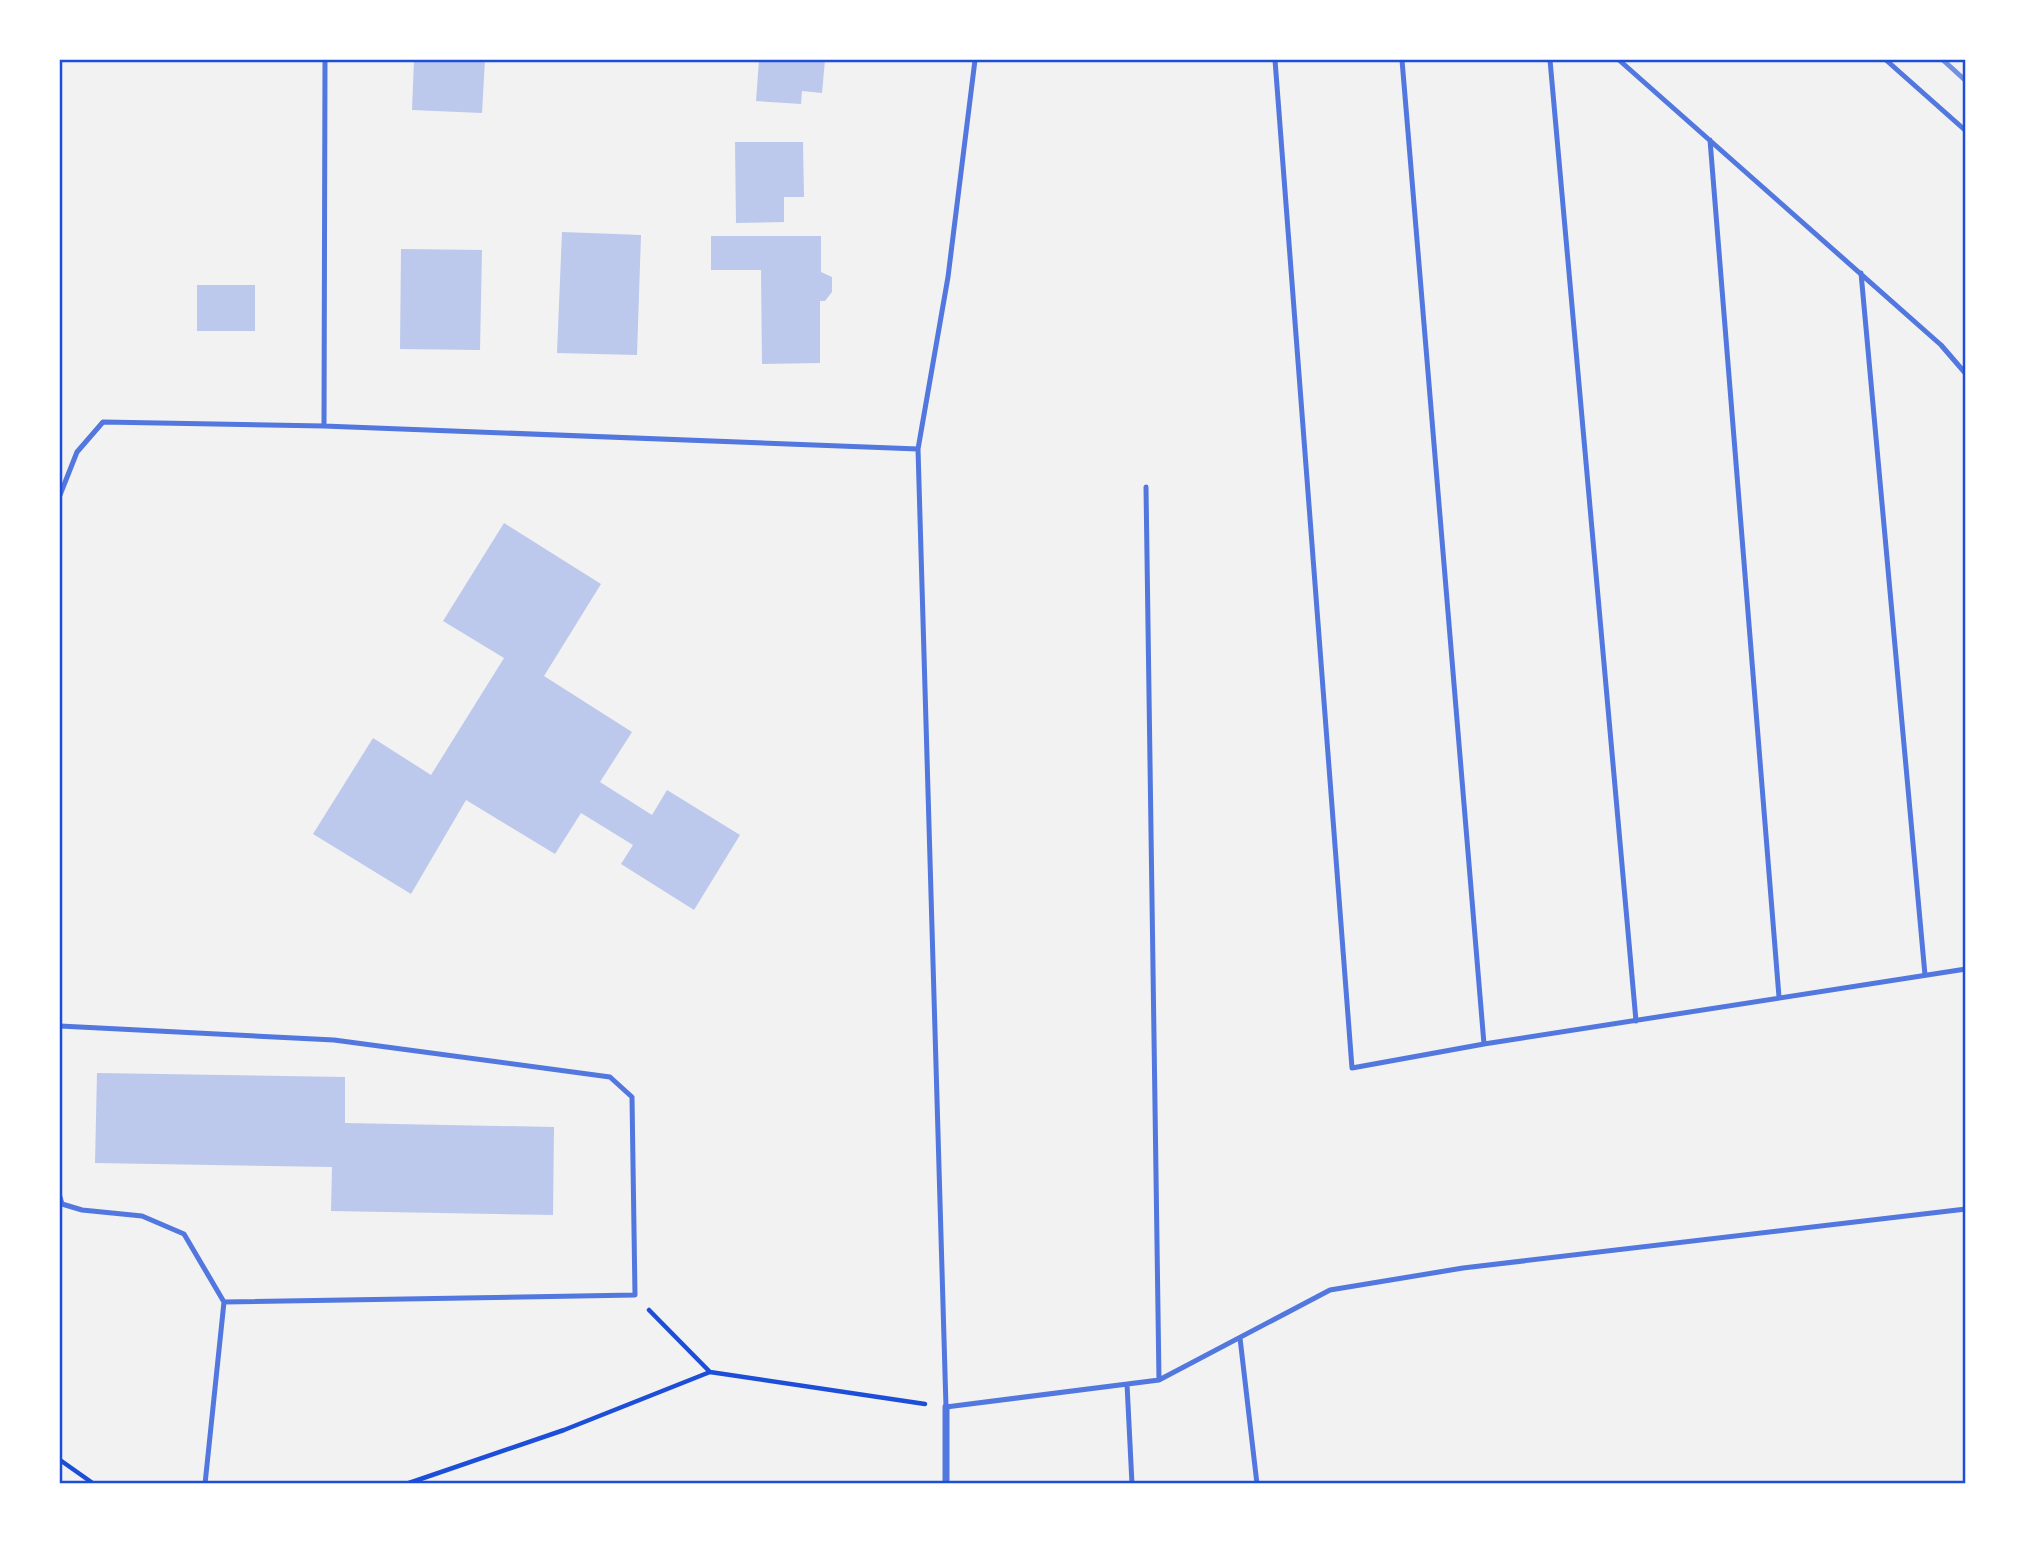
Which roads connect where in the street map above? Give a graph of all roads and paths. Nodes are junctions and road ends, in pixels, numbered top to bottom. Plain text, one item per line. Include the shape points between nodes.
1 (325, 60) edge
2 (975, 60) edge
3 (1275, 60) edge
4 (1402, 60) edge
5 (1550, 60) edge
6 (1619, 60) edge
7 (1886, 60) edge
8 (1965, 131) edge
9 (1710, 141) junction
10 (1861, 272) junction
11 (1965, 374) edge
12 (324, 426) junction
13 (918, 449) junction
14 (1146, 487) dead end
15 (60, 495) edge
16 (1965, 969) edge
17 (1926, 975) junction
18 (1779, 997) junction
19 (1636, 1021) junction
20 (60, 1027) edge
21 (1484, 1044) junction
22 (60, 1197) edge
23 (1965, 1209) edge
24 (635, 1295) junction
25 (224, 1302) junction
26 (1240, 1338) junction
27 (710, 1372) junction
28 (1159, 1380) junction
29 (1127, 1384) junction
30 (946, 1407) junction
31 (60, 1460) edge
32 (94, 1483) edge
33 (205, 1483) edge
34 (406, 1483) edge
35 (946, 1483) edge
36 (1132, 1483) edge
37 (1257, 1483) edge

1 - 12 lane
2 - 13 lane via 948,277
3 - 21 lane via 1352,1068
4 - 21 lane
5 - 19 lane
6 - 9 lane
7 - 8 lane
9 - 10 lane
9 - 18 lane
10 - 11 lane via 1941,345
10 - 17 lane
12 - 13 lane
12 - 15 lane via 103,422 77,452
13 - 30 lane
14 - 28 lane
16 - 17 lane
17 - 18 lane
18 - 19 lane
19 - 21 lane
20 - 24 lane via 334,1040 610,1077 632,1097
22 - 25 lane via 62,1204 82,1210 142,1216 184,1234
23 - 26 lane via 1463,1268 1330,1290
24 - 25 lane
24 - 27 path
25 - 33 lane
26 - 28 lane
26 - 37 lane
27 - 30 path
27 - 34 path via 564,1430
28 - 29 lane
29 - 30 lane
29 - 36 lane
30 - 35 street
31 - 32 path

